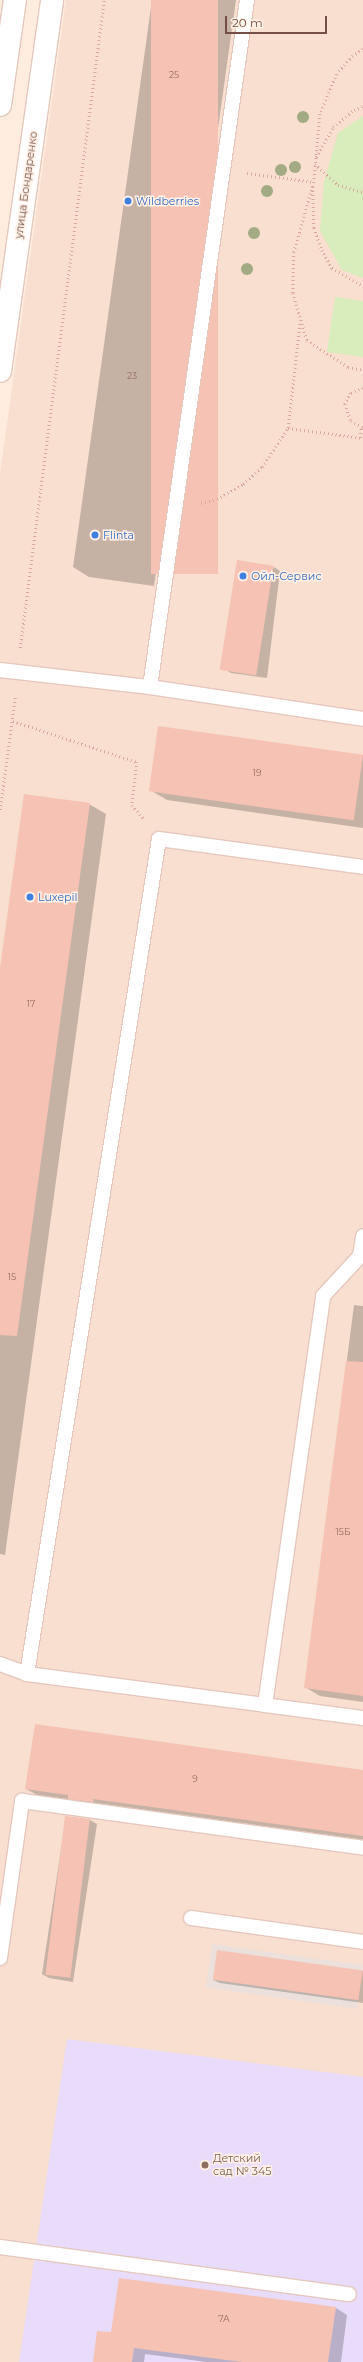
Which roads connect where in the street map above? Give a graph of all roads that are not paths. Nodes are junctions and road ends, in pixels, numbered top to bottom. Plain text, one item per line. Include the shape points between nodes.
1 (15, 0) edge
2 (52, 0) edge
3 (247, 0) edge
4 (0, 105) edge
5 (0, 371) edge
6 (0, 670) edge
7 (150, 687) junction
8 (363, 719) edge
9 (363, 867) edge
10 (363, 1236) edge
11 (0, 1664) edge
12 (27, 1674) junction
13 (266, 1705) junction
14 (363, 1718) edge
15 (363, 1848) edge
16 (191, 1918) dead end
17 (363, 1942) edge
18 (0, 1958) edge
19 (0, 2247) edge
20 (349, 2294) dead end

1 - 4 street
2 - 5 street, улица Бондаренко
3 - 7 lane
6 - 7 lane via 17,674
7 - 8 lane
9 - 12 lane via 159,839
10 - 13 lane via 360,1256 323,1296
11 - 12 lane
12 - 13 lane
13 - 14 lane
15 - 18 lane via 22,1801
16 - 17 lane
19 - 20 lane

